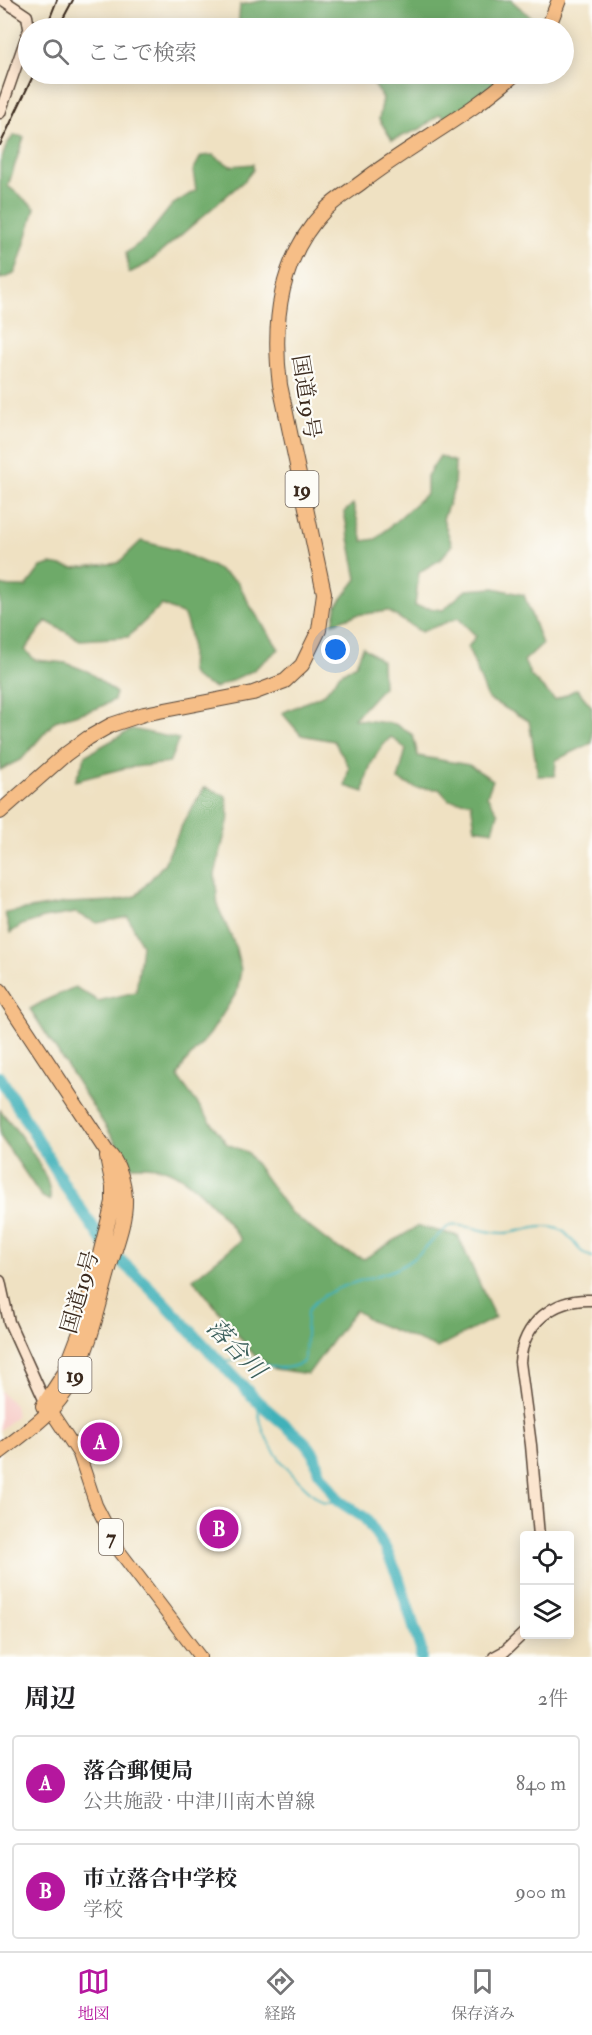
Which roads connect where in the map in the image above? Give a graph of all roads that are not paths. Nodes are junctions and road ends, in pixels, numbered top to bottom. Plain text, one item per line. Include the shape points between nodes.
1 (3, 0) edge
2 (558, 0) edge
3 (27, 18) edge
4 (552, 18) edge
5 (18, 61) edge
6 (503, 84) edge
7 (0, 113) edge
8 (0, 812) edge
9 (0, 990) edge
10 (0, 1281) edge
11 (592, 1300) edge
12 (48, 1408) junction
13 (0, 1440) edge
14 (0, 1452) edge
15 (539, 1531) edge
16 (520, 1638) edge
17 (200, 1657) edge
18 (494, 1657) edge

1 - 3 street
2 - 4 highway
5 - 7 street
6 - 8 highway, 国道19号 / 19 via 327,208 307,233 285,280 277,320 277,362 324,593 319,630 302,665 285,681 253,693 144,714 111,725 66,754
9 - 12 highway, 国道19号 / 19 via 114,1158 124,1190 125,1199 103,1268 84,1354 71,1383
10 - 12 street via 9,1322
11 - 15 street via 574,1301 546,1312 526,1335 521,1351
12 - 13 highway, 国道19号 / 19
12 - 14 highway, 国道19号 / 19
12 - 17 main road, 7 via 79,1454 96,1505 120,1552
16 - 18 street via 506,1652

